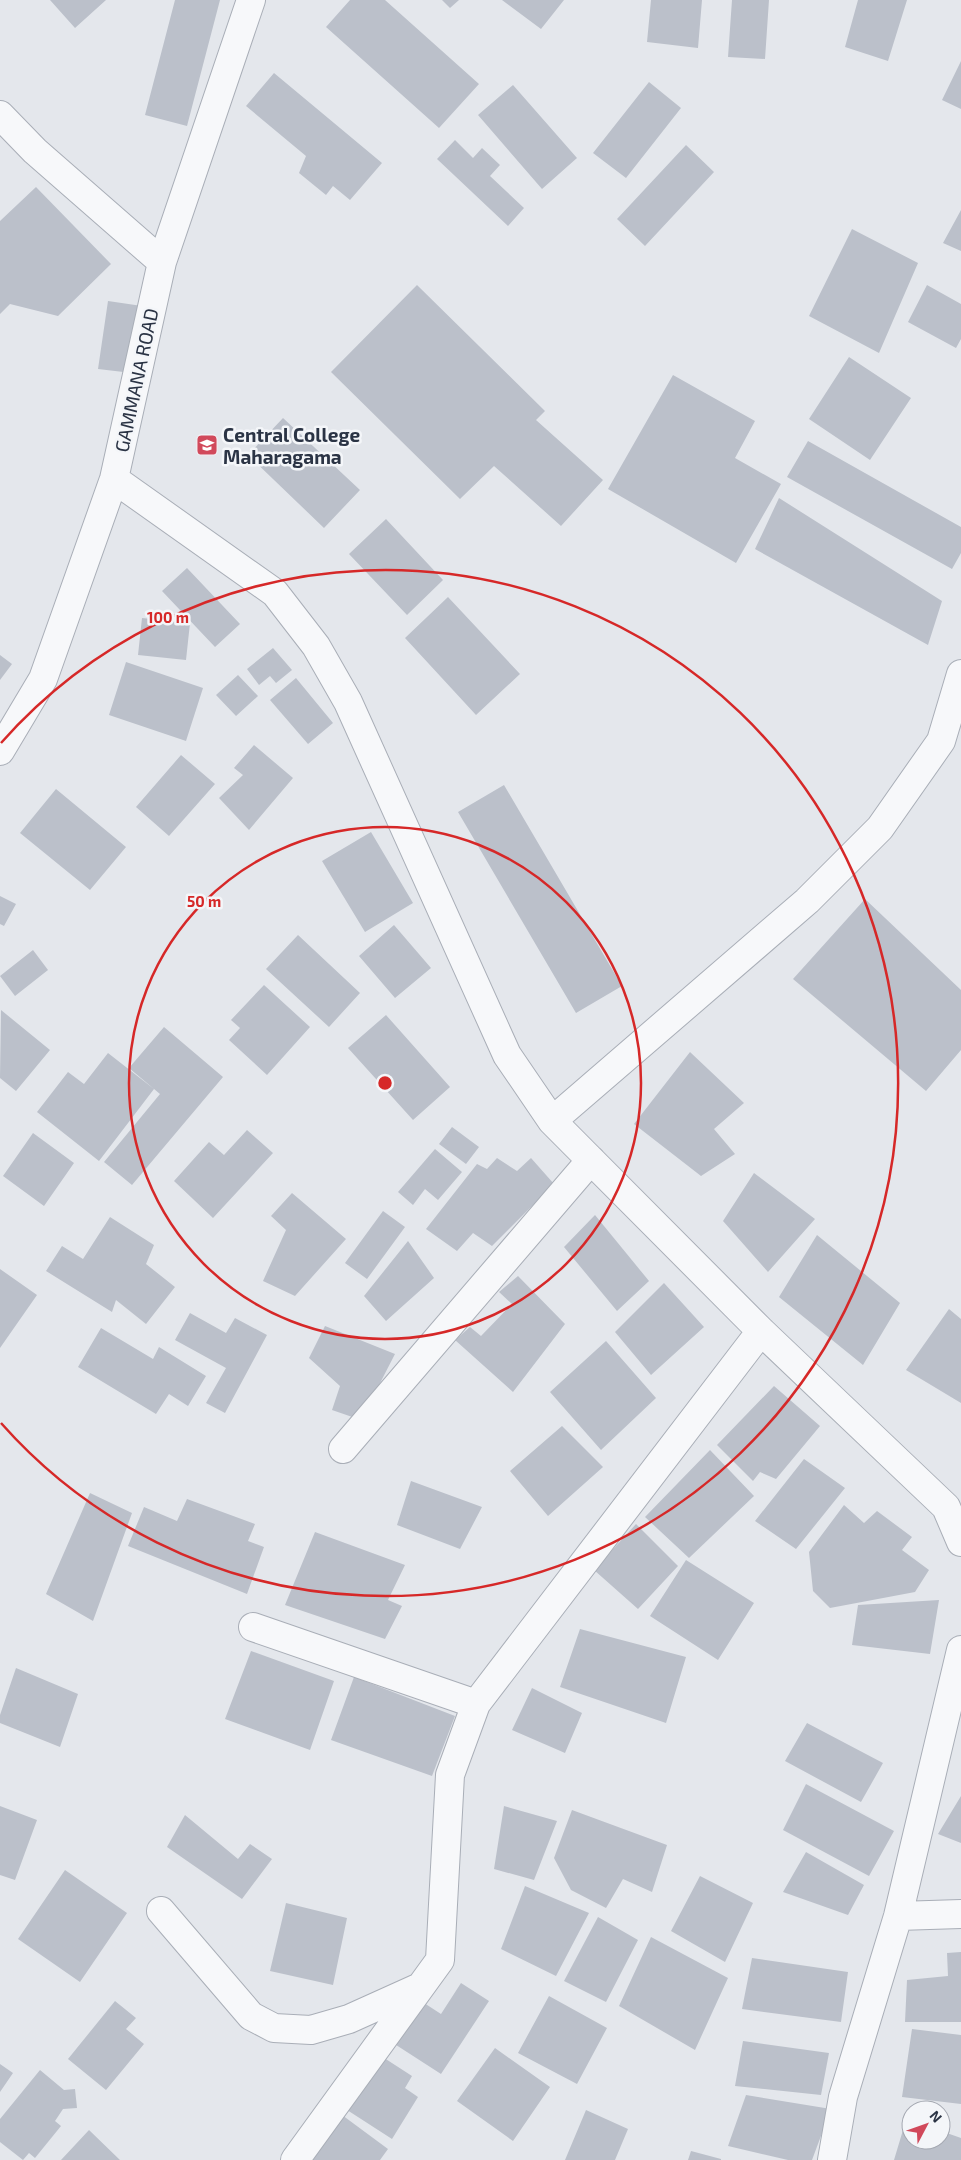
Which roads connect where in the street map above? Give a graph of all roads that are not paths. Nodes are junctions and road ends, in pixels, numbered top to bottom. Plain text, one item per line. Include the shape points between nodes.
1 (251, 0) edge
2 (0, 115) edge
3 (162, 262) junction
4 (114, 479) junction
5 (961, 674) edge
6 (0, 751) edge
7 (552, 1122) junction
8 (591, 1160) junction
9 (761, 1331) junction
10 (343, 1449) dead end
11 (961, 1542) edge
12 (253, 1627) dead end
13 (961, 1650) edge
14 (476, 1704) junction
15 (161, 1911) dead end
16 (961, 1914) edge
17 (898, 1916) junction
18 (421, 1986) junction
19 (295, 2160) edge
20 (832, 2160) edge

1 - 3 street, GAMMANA ROAD
2 - 3 street via 35,151
3 - 4 street, GAMMANA ROAD
4 - 6 street, GAMMANA ROAD via 43,679
4 - 7 street via 275,593 316,646 348,702 507,1055
5 - 7 street via 941,741 880,828 807,900
7 - 8 street
8 - 9 street
8 - 10 street
9 - 11 street via 946,1506
9 - 14 street
12 - 14 street
13 - 17 street
14 - 18 street via 450,1775 440,1960
15 - 18 street via 251,2016 274,2028 311,2030 326,2026 350,2019
16 - 17 street
17 - 20 street via 843,2097
18 - 19 street

